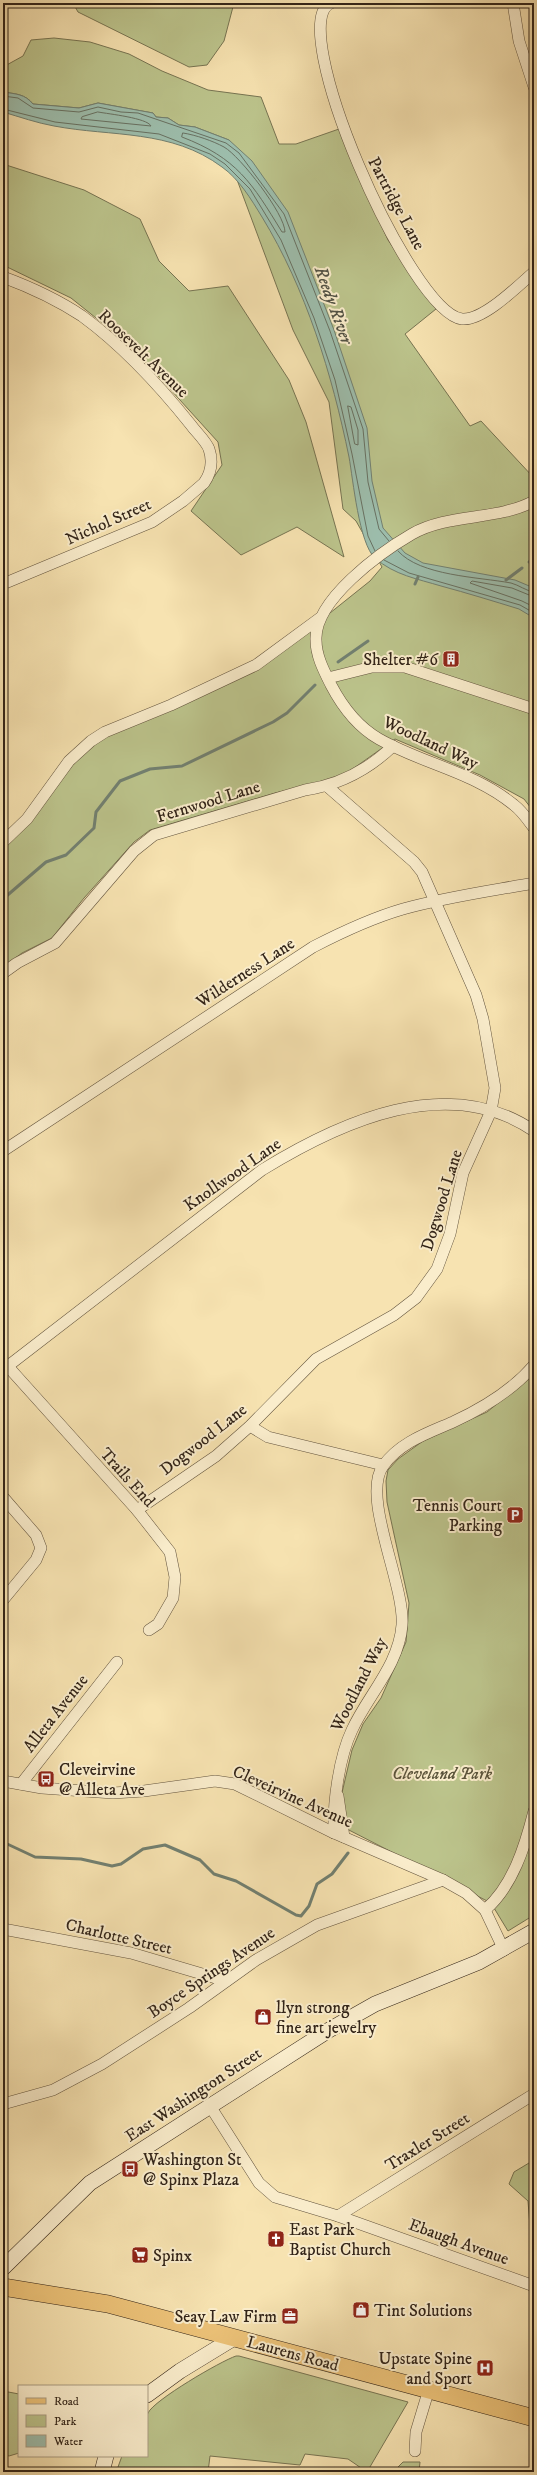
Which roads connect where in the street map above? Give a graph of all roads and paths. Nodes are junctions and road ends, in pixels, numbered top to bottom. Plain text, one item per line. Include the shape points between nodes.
1 (331, 3) edge
2 (513, 3) edge
3 (534, 87) edge
4 (534, 272) edge
5 (3, 277) edge
6 (211, 468) joint
7 (534, 501) edge
8 (3, 584) edge
9 (320, 618) junction
10 (291, 640) junction
11 (316, 641) junction
12 (328, 678) junction
13 (534, 710) edge
14 (393, 746) junction
15 (328, 787) junction
16 (534, 828) edge
17 (3, 842) edge
18 (534, 883) edge
19 (436, 900) junction
20 (3, 974) edge
21 (491, 1111) junction
22 (534, 1131) edge
23 (3, 1151) edge
24 (5, 1363) edge
25 (534, 1365) edge
26 (250, 1426) junction
27 (383, 1466) junction
28 (3, 1497) edge
29 (137, 1510) junction
30 (3, 1600) edge
31 (149, 1630) dead end
32 (117, 1662) dead end
33 (3, 1781) edge
34 (21, 1784) junction
35 (534, 1810) edge
36 (339, 1835) junction
37 (443, 1880) junction
38 (485, 1910) junction
39 (3, 1929) edge
40 (534, 1931) edge
41 (504, 1950) junction
42 (226, 1981) junction
43 (534, 2094) edge
44 (3, 2104) edge
45 (210, 2106) junction
46 (338, 2216) junction
47 (3, 2268) edge
48 (534, 2286) edge
49 (3, 2287) edge
50 (234, 2338) junction
51 (429, 2389) junction
52 (148, 2394) edge
53 (534, 2418) edge
54 (415, 2451) dead end
55 (106, 2457) edge
56 (102, 2472) edge

1 - 4 street, Partridge Lane via 322,11 319,25 326,66 342,126 370,193 425,286 447,311 461,318 471,318 491,307
2 - 3 street via 519,41
5 - 6 street, Roosevelt Avenue via 65,306 118,347 163,390 208,447
6 - 8 street, Nichol Street via 208,477 196,491 152,522
7 - 9 street, Woodland Way via 508,510 422,529 372,563 337,594
9 - 10 street
9 - 11 street, Woodland Way
10 - 11 street
10 - 17 street via 256,665 178,702 105,732 91,741 69,761 27,820
11 - 12 street, Woodland Way
12 - 13 street via 372,667 405,667
12 - 14 street, Woodland Way via 338,697 358,722 367,731
14 - 15 street, Fernwood Lane via 371,765
14 - 16 street, Woodland Way via 488,787 515,805
15 - 19 street, Dogwood Lane via 414,862
15 - 20 street, Fernwood Lane via 305,790 154,836 134,851 55,943 17,963
18 - 19 street, Wilderness Lane
19 - 21 street, Dogwood Lane via 469,977 483,1019 495,1088
19 - 23 street, Wilderness Lane via 378,918 314,947
21 - 22 street, Knollwood Lane via 518,1121
21 - 24 street, Knollwood Lane via 462,1105 395,1109 355,1121 291,1152 262,1170
21 - 26 street, Dogwood Lane via 463,1173 448,1240 428,1284 416,1298 394,1315 316,1359
24 - 29 street, Trails End
25 - 27 street, Woodland Way via 493,1400 420,1436 393,1454
26 - 27 street via 268,1437
26 - 29 street, Dogwood Lane via 216,1456
27 - 36 street, Woodland Way via 378,1478 377,1498 402,1608 402,1628 400,1642 390,1664 346,1744 338,1793
28 - 30 street via 40,1541 41,1548 36,1560
29 - 31 street, Trails End via 170,1552 175,1577 173,1598 158,1624
32 - 34 street, Alleta Avenue
33 - 34 street, Cleveirvine Avenue
34 - 36 street, Cleveirvine Avenue via 113,1794 208,1781 226,1782 235,1784
35 - 38 street via 510,1878 498,1899
36 - 37 street, Cleveirvine Avenue
37 - 38 street, Cleveirvine Avenue via 466,1893
37 - 42 street, Boyce Springs Avenue via 317,1925 256,1960
38 - 41 street, Cleveirvine Avenue
39 - 42 street, Charlotte Street via 131,1953
40 - 41 street, East Washington Street
41 - 45 street, East Washington Street via 351,2016
42 - 44 street, Boyce Springs Avenue via 102,2064 53,2090
43 - 46 street, Traxler Street
45 - 46 street, Ebaugh Avenue via 265,2190 275,2196
45 - 47 street, East Washington Street via 79,2192
46 - 48 street, Ebaugh Avenue
49 - 50 main road, Laurens Road via 108,2304
50 - 51 main road, Laurens Road
50 - 52 street
51 - 53 main road, Laurens Road
51 - 54 street via 416,2432
55 - 56 street

